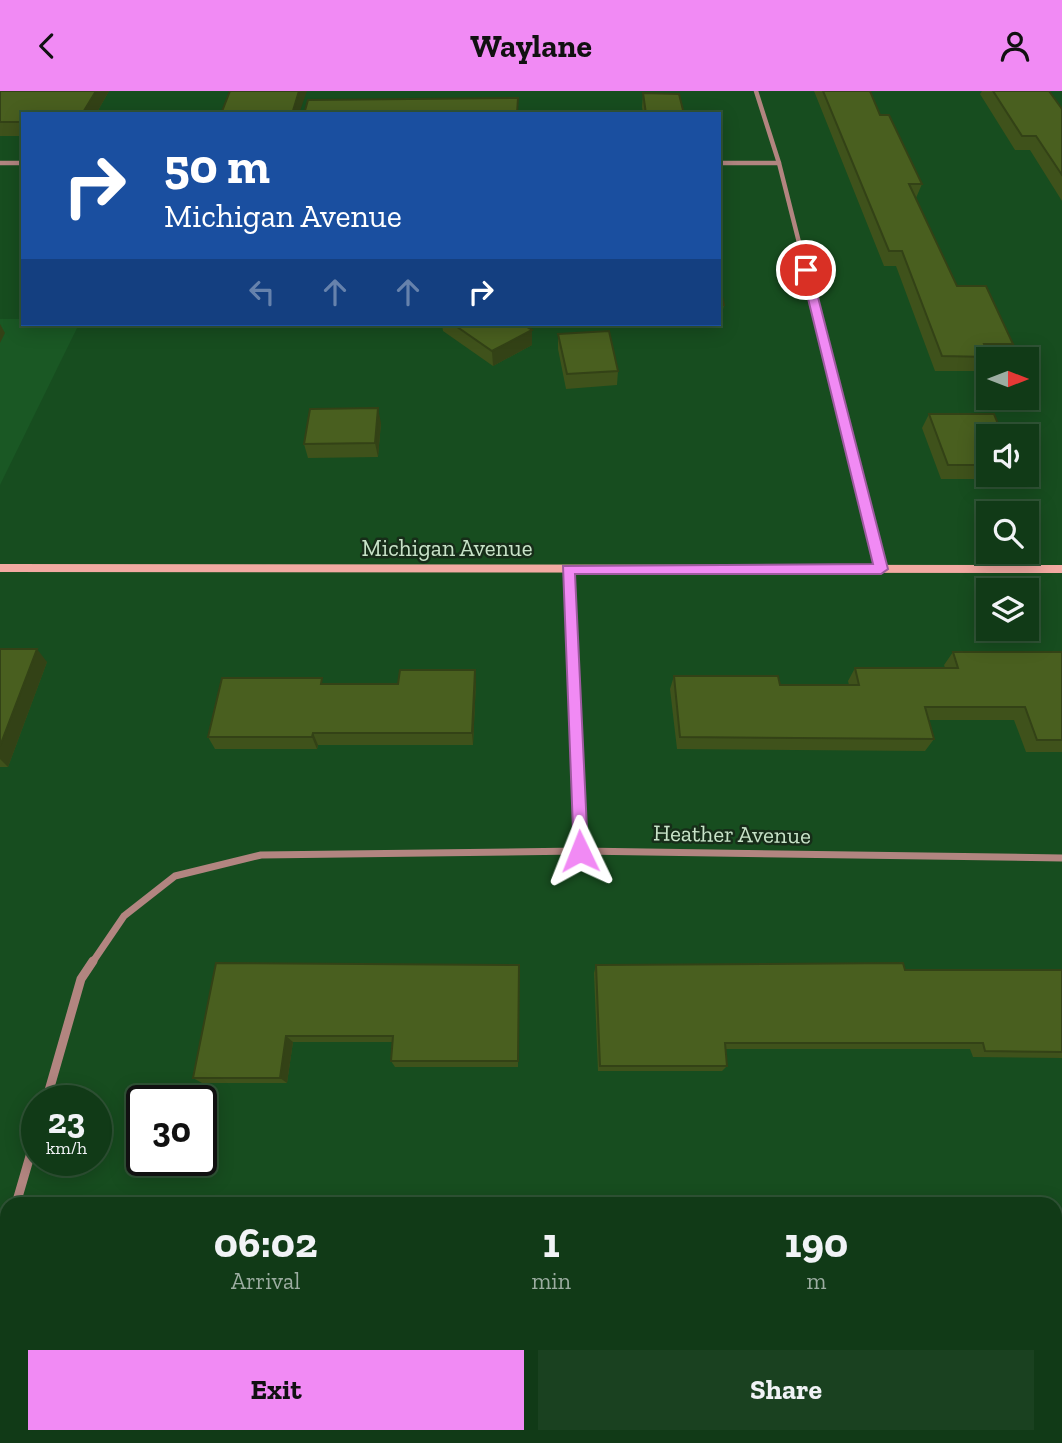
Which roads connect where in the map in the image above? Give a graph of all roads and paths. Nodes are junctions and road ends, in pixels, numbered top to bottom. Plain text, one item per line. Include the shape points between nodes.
1 (756, 91) edge
2 (0, 163) edge
3 (21, 163) edge
4 (721, 163) edge
5 (779, 163) junction
6 (0, 568) edge
7 (568, 569) junction
8 (881, 569) junction
9 (1062, 569) edge
10 (580, 851) junction
11 (1062, 857) edge
12 (51, 1085) edge
13 (24, 1176) edge
14 (18, 1197) edge

1 - 5 street
2 - 3 street
4 - 5 street
5 - 8 street
6 - 7 main road, Michigan Avenue
7 - 8 main road, Michigan Avenue
7 - 10 street
8 - 9 main road, Michigan Avenue
10 - 11 street, Heather Avenue
10 - 12 street, Heather Avenue via 261,855 175,876 124,916 82,979
13 - 14 street

